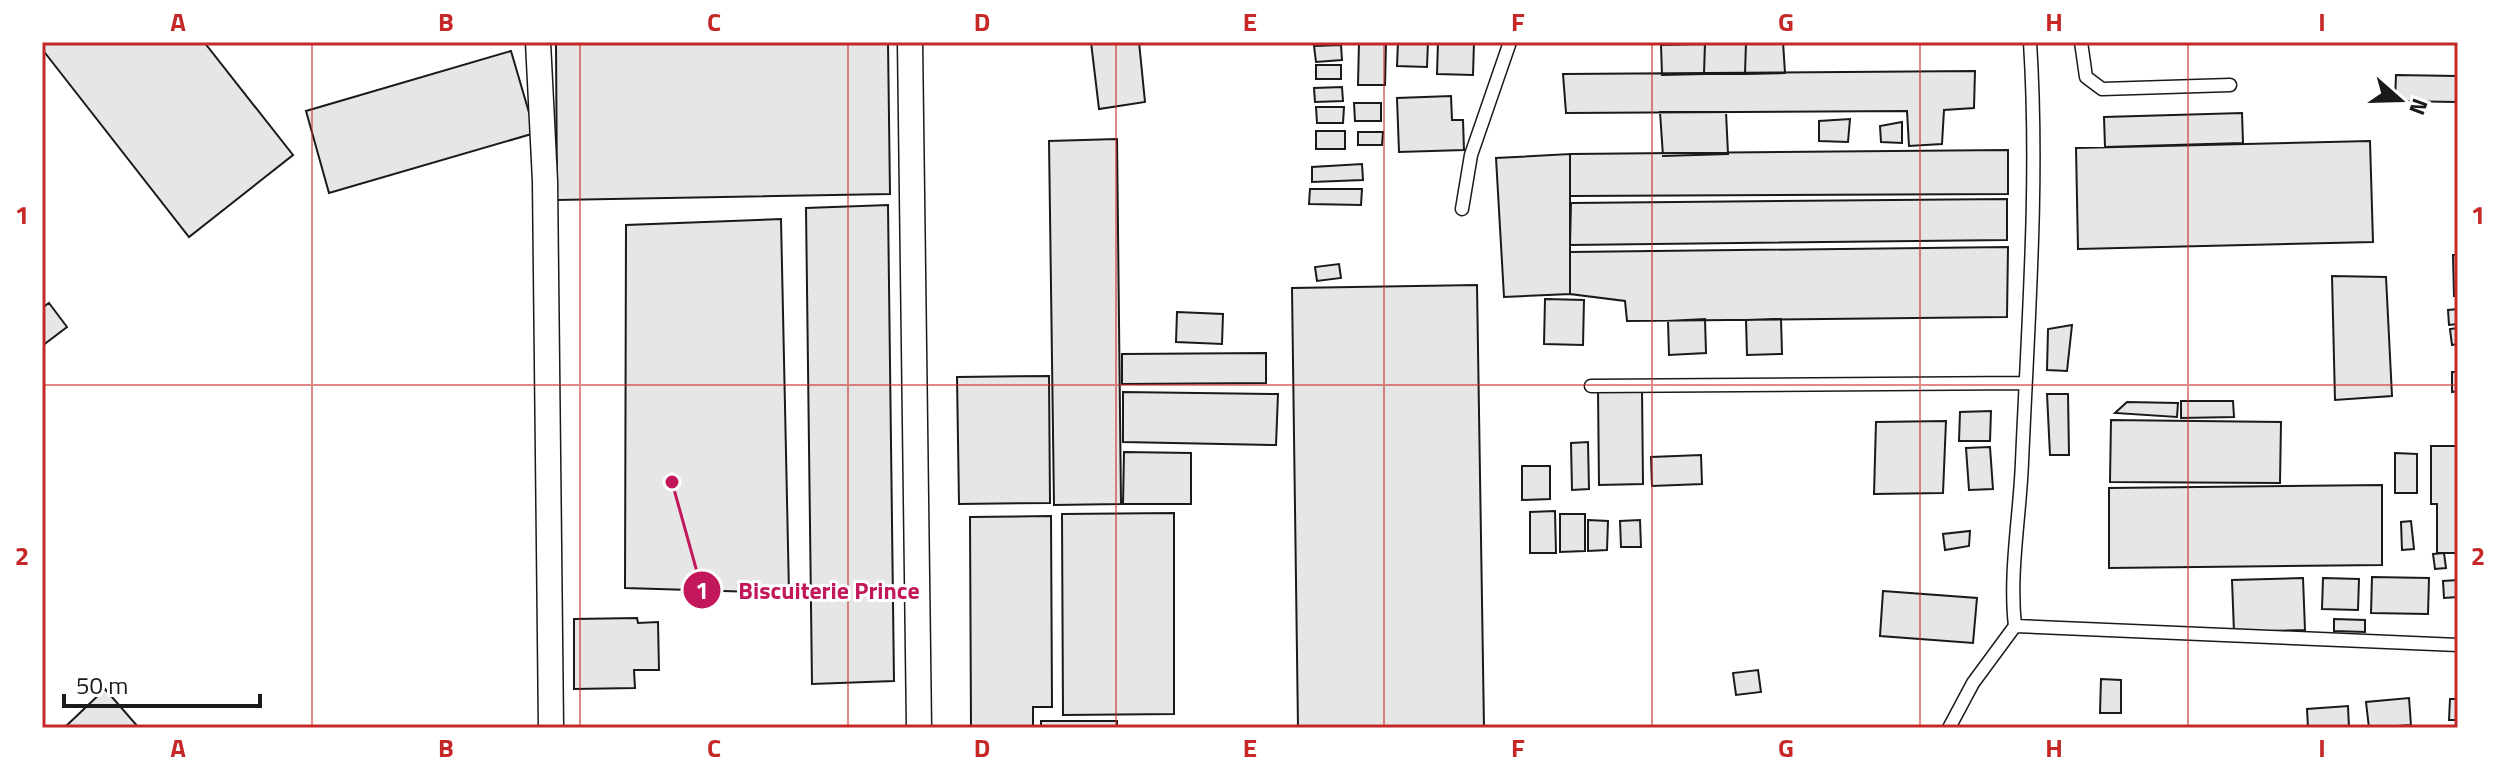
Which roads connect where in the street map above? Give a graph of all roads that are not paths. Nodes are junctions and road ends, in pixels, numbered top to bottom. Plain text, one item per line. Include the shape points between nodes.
1 (538, 42) edge
2 (910, 42) edge
3 (1510, 42) edge
4 (2030, 42) edge
5 (2081, 42) edge
6 (2230, 85) dead end
7 (1462, 209) dead end
8 (2024, 383) junction
9 (1591, 386) dead end
10 (2015, 626) junction
11 (2458, 645) edge
12 (551, 728) edge
13 (919, 728) edge
14 (1949, 728) edge

1 - 12 street via 545,181
2 - 13 street
3 - 7 lane via 1471,155
4 - 8 lane via 2032,200
5 - 6 lane via 2086,77 2102,89
8 - 9 lane
8 - 10 lane
10 - 11 lane
10 - 14 lane via 1973,683

